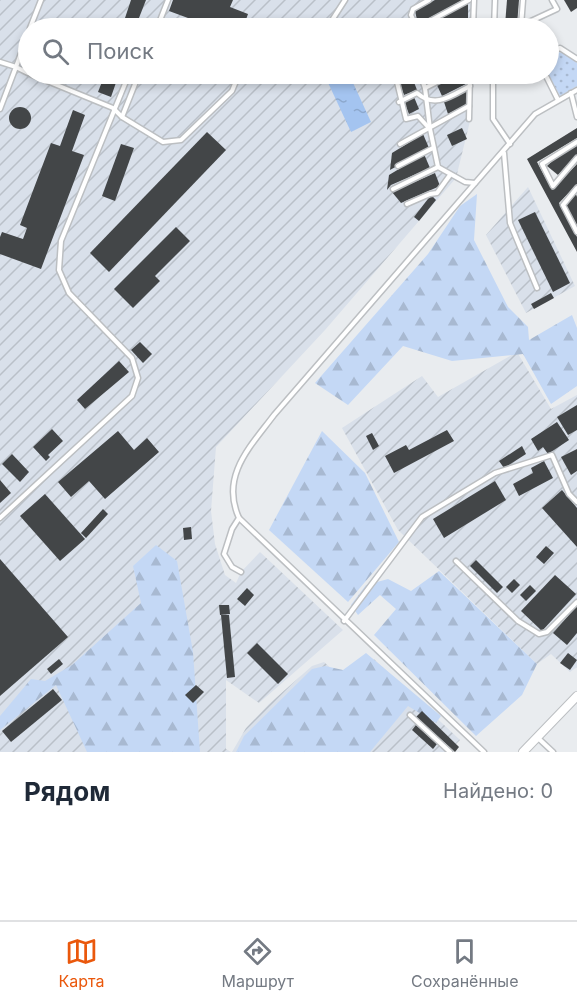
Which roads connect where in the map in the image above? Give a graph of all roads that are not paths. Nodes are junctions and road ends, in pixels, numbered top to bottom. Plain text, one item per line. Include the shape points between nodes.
1 (41, 0) edge
2 (168, 0) edge
3 (345, 0) edge
4 (429, 0) edge
5 (469, 0) edge
6 (474, 0) edge
7 (495, 0) edge
8 (523, 0) edge
9 (552, 0) edge
10 (34, 18) edge
11 (161, 18) edge
12 (333, 18) edge
13 (412, 18) edge
14 (436, 18) edge
15 (473, 18) edge
16 (494, 18) edge
17 (520, 18) edge
18 (538, 18) edge
19 (559, 48) edge
20 (577, 59) edge
21 (18, 61) edge
22 (0, 62) edge
23 (16, 67) junction
24 (55, 84) edge
25 (124, 84) edge
26 (135, 84) edge
27 (235, 84) edge
28 (397, 84) edge
29 (424, 84) edge
30 (433, 84) edge
31 (493, 84) edge
32 (550, 84) edge
33 (470, 86) joint
34 (425, 88) junction
35 (577, 90) edge
36 (572, 93) junction
37 (558, 100) junction
38 (426, 101) junction
39 (399, 102) junction
40 (469, 106) junction
41 (113, 108) junction
42 (0, 110) edge
43 (122, 117) junction
44 (577, 117) edge
45 (469, 119) dead end
46 (429, 129) junction
47 (577, 142) edge
48 (400, 144) dead end
49 (510, 144) junction
50 (433, 148) junction
51 (504, 152) junction
52 (577, 158) edge
53 (398, 166) dead end
54 (438, 167) junction
55 (450, 175) junction
56 (476, 183) junction
57 (393, 189) dead end
58 (577, 190) edge
59 (407, 204) dead end
60 (577, 232) edge
61 (537, 288) dead end
62 (577, 502) edge
63 (0, 518) edge
64 (239, 518) junction
65 (456, 561) dead end
66 (242, 572) dead end
67 (577, 602) edge
68 (344, 621) junction
69 (577, 696) edge
70 (410, 715) dead end
71 (538, 738) junction
72 (450, 752) edge
73 (484, 752) edge
74 (523, 752) edge
75 (553, 752) edge

1 - 10 lane
2 - 11 lane
3 - 12 lane
4 - 13 lane via 413,9
5 - 14 lane
6 - 15 lane
7 - 16 lane
8 - 17 lane
9 - 18 lane via 557,9
19 - 20 lane
21 - 23 lane
22 - 23 lane
23 - 42 lane
24 - 41 lane
25 - 41 lane
26 - 43 lane
27 - 43 lane via 232,92 181,140 163,142
28 - 39 lane
29 - 34 lane
30 - 34 lane
31 - 49 lane via 493,119
32 - 37 lane
33 - 38 lane via 443,100
33 - 40 lane
34 - 38 lane
35 - 36 lane
36 - 37 lane
36 - 44 lane
37 - 49 lane via 535,114
38 - 39 lane via 417,93
38 - 46 lane
39 - 46 lane via 406,119 418,116
40 - 45 lane
40 - 46 lane
41 - 43 lane
41 - 63 lane via 61,242 59,270 69,292 132,358 138,378 132,396
46 - 48 lane
46 - 50 lane
47 - 52 lane via 542,164 553,186
49 - 51 lane
50 - 53 lane
50 - 54 lane
51 - 56 lane
51 - 61 lane via 510,223
54 - 55 lane
54 - 57 lane
55 - 56 lane
55 - 59 lane via 438,194
56 - 64 lane via 274,415 237,465 231,484 232,504
58 - 60 lane via 562,205
62 - 68 lane via 569,494 552,455 495,474 422,517
64 - 66 lane via 224,554 232,567
64 - 68 lane
65 - 67 lane via 518,621 539,634 547,632
68 - 73 lane
69 - 71 street
70 - 72 lane
71 - 74 street
71 - 75 lane

